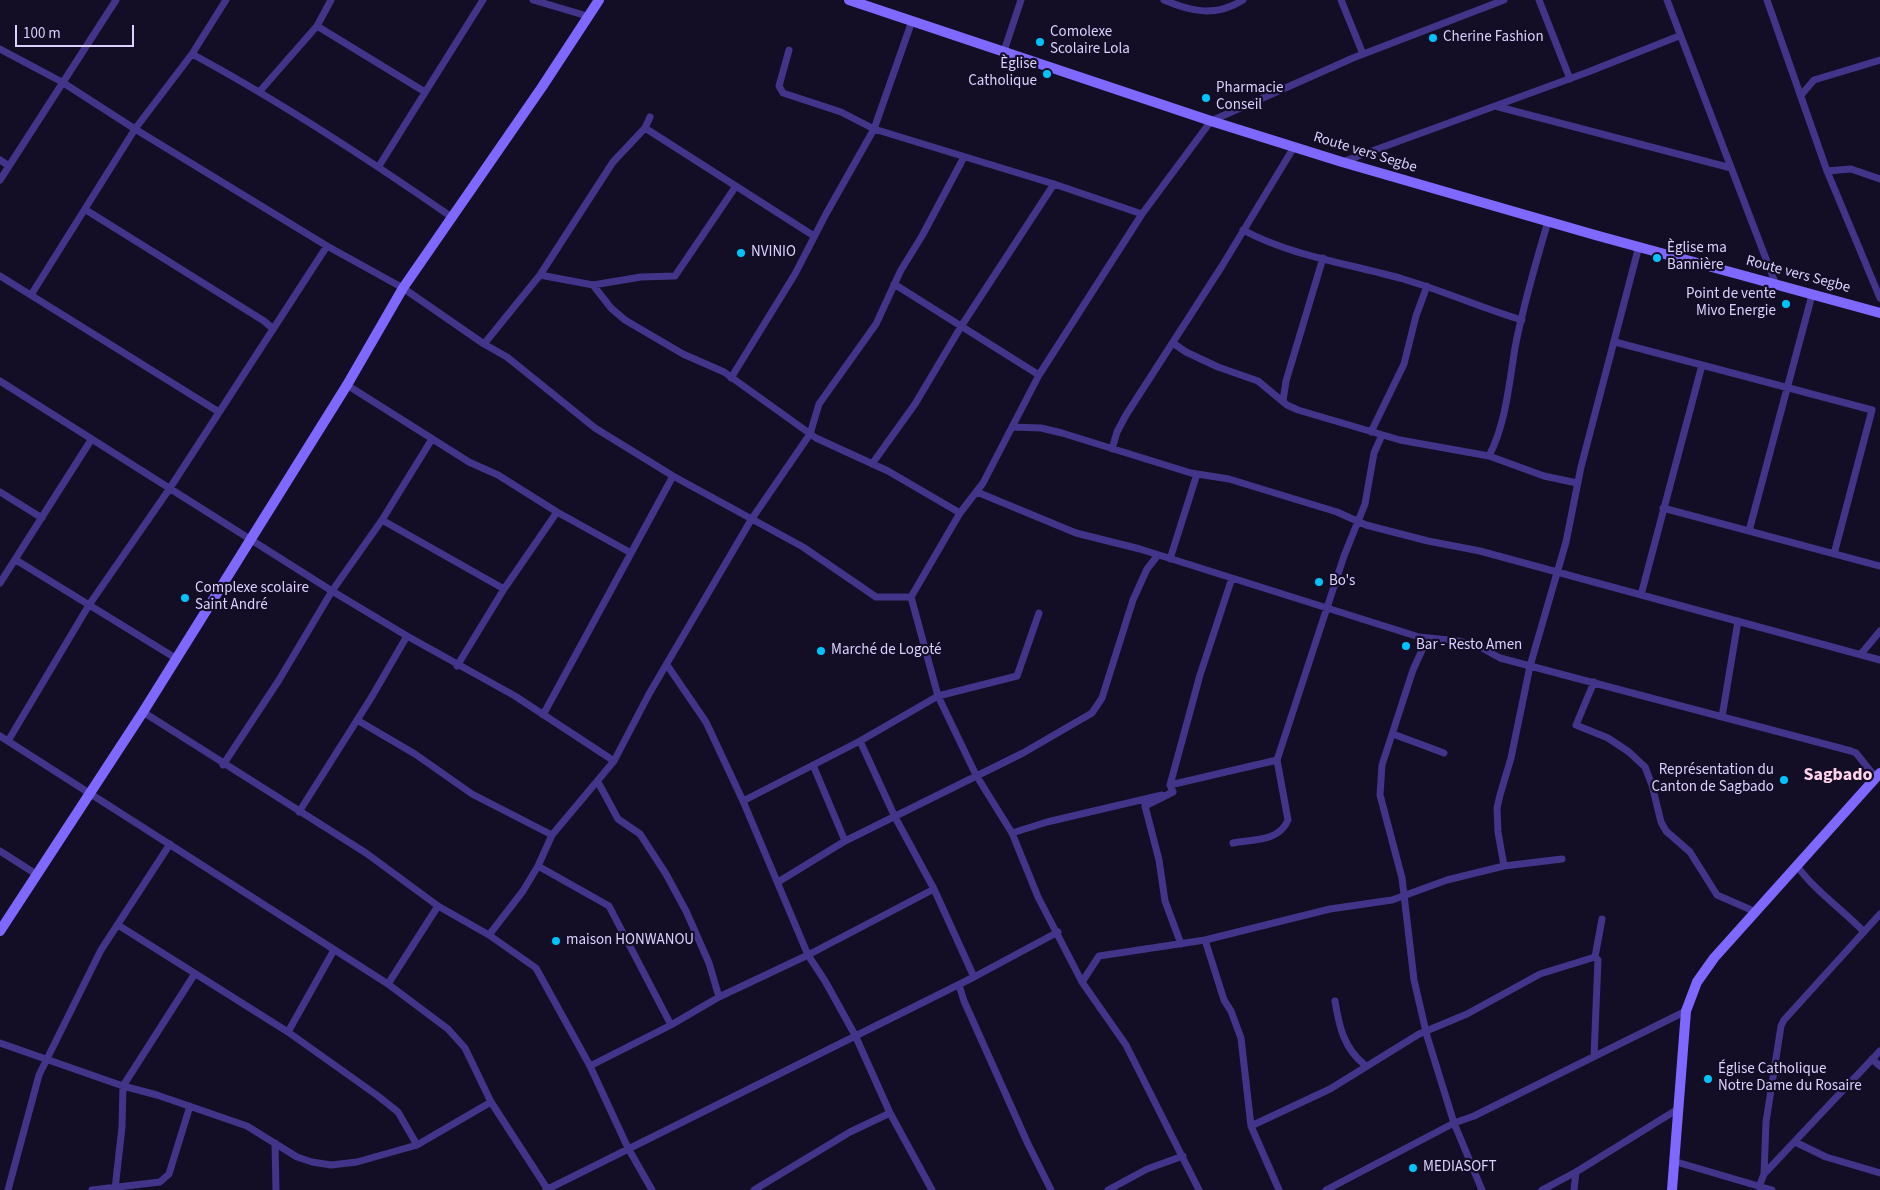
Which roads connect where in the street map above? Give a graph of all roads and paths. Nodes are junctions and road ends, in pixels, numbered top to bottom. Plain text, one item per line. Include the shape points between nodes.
1 (116, 0) edge
2 (226, 0) edge
3 (331, 0) edge
4 (483, 0) edge
5 (533, 0) edge
6 (598, 0) edge
7 (849, 0) edge
8 (1020, 0) edge
9 (1164, 0) edge
10 (1243, 0) edge
11 (1341, 0) edge
12 (1504, 0) edge
13 (1539, 0) edge
14 (1666, 0) edge
15 (1769, 0) edge
16 (587, 16) junction
17 (912, 21) junction
18 (317, 26) junction
19 (1679, 36) junction
20 (0, 49) edge
21 (789, 50) dead end
22 (1004, 51) junction
23 (192, 54) junction
24 (1364, 54) junction
25 (1880, 62) edge
26 (1570, 79) junction
27 (62, 82) junction
28 (260, 91) junction
29 (425, 92) junction
30 (1802, 94) junction
31 (1495, 106) junction
32 (650, 118) dead end
33 (1211, 121) junction
34 (645, 128) junction
35 (135, 129) junction
36 (874, 129) junction
37 (1294, 147) junction
38 (964, 157) junction
39 (0, 160) edge
40 (1342, 162) junction
41 (9, 166) junction
42 (379, 166) junction
43 (1731, 168) junction
44 (1827, 171) junction
45 (0, 180) edge
46 (1880, 180) edge
47 (1054, 184) junction
48 (736, 186) junction
49 (86, 210) junction
50 (1142, 214) junction
51 (453, 218) junction
52 (1548, 221) junction
53 (1243, 230) junction
54 (814, 236) junction
55 (327, 246) junction
56 (1639, 246) junction
57 (1323, 258) junction
58 (540, 275) junction
59 (0, 276) edge
60 (894, 284) junction
61 (594, 285) junction
62 (1776, 285) junction
63 (1427, 286) junction
64 (403, 288) junction
65 (32, 295) junction
66 (1812, 295) junction
67 (1880, 298) edge
68 (1880, 313) edge
69 (1522, 320) junction
70 (962, 326) junction
71 (272, 328) junction
72 (1614, 342) junction
73 (1173, 343) junction
74 (484, 344) junction
75 (1702, 365) junction
76 (1039, 375) junction
77 (731, 378) junction
78 (0, 381) edge
79 (347, 385) junction
80 (1787, 387) junction
81 (1282, 401) junction
82 (219, 412) junction
83 (1012, 427) junction
84 (1371, 432) junction
85 (810, 434) junction
86 (1382, 435) junction
87 (432, 439) junction
88 (91, 440) junction
89 (1112, 449) junction
90 (1489, 456) junction
91 (872, 464) junction
92 (1197, 474) junction
93 (673, 476) junction
94 (1578, 483) junction
95 (170, 488) junction
96 (0, 492) edge
97 (976, 492) junction
98 (1663, 508) junction
99 (557, 512) junction
100 (960, 513) junction
101 (42, 518) junction
102 (382, 520) junction
103 (751, 520) junction
104 (1357, 522) junction
105 (1748, 531) junction
106 (250, 539) junction
107 (631, 553) junction
108 (1834, 554) junction
109 (1158, 555) junction
110 (1170, 559) junction
111 (16, 560) junction
112 (1880, 566) edge
113 (1556, 573) junction
114 (1232, 578) junction
115 (0, 583) edge
116 (504, 589) junction
117 (332, 591) junction
118 (1641, 595) junction
119 (911, 597) junction
120 (89, 605) junction
121 (1327, 608) junction
122 (1039, 613) dead end
123 (1738, 621) junction
124 (1880, 631) edge
125 (407, 636) junction
126 (1427, 639) junction
127 (1861, 654) junction
128 (177, 659) junction
129 (1880, 660) edge
130 (667, 665) junction
131 (457, 666) junction
132 (1530, 666) junction
133 (1594, 682) junction
134 (938, 696) junction
135 (143, 712) junction
136 (544, 715) junction
137 (1722, 717) junction
138 (356, 720) junction
139 (1393, 734) junction
140 (0, 736) edge
141 (8, 741) junction
142 (860, 741) junction
143 (1444, 753) dead end
144 (1277, 760) junction
145 (614, 761) junction
146 (813, 764) junction
147 (223, 765) junction
148 (976, 775) junction
149 (1878, 776) edge
150 (598, 782) junction
151 (1171, 788) junction
152 (89, 795) junction
153 (743, 801) junction
154 (299, 812) junction
155 (895, 817) junction
156 (1012, 833) junction
157 (552, 835) junction
158 (845, 841) junction
159 (1233, 843) dead end
160 (170, 844) junction
161 (0, 850) edge
162 (1562, 859) dead end
163 (538, 866) junction
164 (1504, 866) junction
165 (1797, 866) junction
166 (36, 874) junction
167 (778, 882) junction
168 (934, 889) junction
169 (1405, 896) junction
170 (438, 906) junction
171 (1756, 912) junction
172 (1880, 914) edge
173 (1602, 919) dead end
174 (118, 925) junction
175 (0, 931) edge
176 (1058, 932) junction
177 (1864, 932) junction
178 (489, 935) junction
179 (1205, 940) junction
180 (1181, 944) junction
181 (334, 950) junction
182 (808, 955) junction
183 (1595, 957) junction
184 (194, 975) junction
185 (974, 977) junction
186 (1082, 982) junction
187 (388, 984) junction
188 (959, 985) junction
189 (719, 997) junction
190 (1335, 1001) dead end
191 (1686, 1011) junction
192 (671, 1025) junction
193 (1426, 1031) junction
194 (288, 1032) junction
195 (855, 1036) junction
196 (0, 1043) edge
197 (1880, 1051) edge
198 (1594, 1056) junction
199 (48, 1058) junction
200 (1872, 1059) junction
201 (1365, 1065) junction
202 (590, 1066) junction
203 (1880, 1066) edge
204 (123, 1086) junction
205 (491, 1102) junction
206 (190, 1106) junction
207 (1678, 1110) junction
208 (890, 1112) junction
209 (1454, 1123) junction
210 (1251, 1126) junction
211 (1794, 1142) junction
212 (275, 1143) junction
213 (417, 1145) junction
214 (628, 1148) junction
215 (1183, 1156) junction
216 (1673, 1160) junction
217 (1576, 1172) junction
218 (1880, 1173) edge
219 (1764, 1174) junction
220 (1758, 1187) junction
221 (115, 1189) junction
222 (8, 1190) edge
223 (92, 1190) edge
224 (276, 1190) edge
225 (547, 1190) edge
226 (652, 1190) edge
227 (754, 1190) edge
228 (932, 1190) edge
229 (1051, 1190) edge
230 (1108, 1190) edge
231 (1199, 1190) edge
232 (1279, 1190) edge
233 (1326, 1190) edge
234 (1482, 1190) edge
235 (1542, 1190) edge
236 (1574, 1190) edge
237 (1672, 1190) edge
238 (1772, 1190) edge

1 - 27 street
2 - 23 street
3 - 18 street
4 - 29 street
5 - 16 street
6 - 16 street
7 - 17 street, Route vers Segbe
8 - 22 street
9 - 10 street via 1188,10 1211,12
11 - 24 street
12 - 24 street
13 - 26 street
14 - 19 street
15 - 30 street
16 - 51 street
17 - 22 street, Route vers Segbe
17 - 36 street
18 - 28 street
18 - 29 street
19 - 26 street
19 - 43 street
20 - 27 street
21 - 36 street via 780,91 841,112
22 - 33 street, Route vers Segbe
23 - 28 street
23 - 35 street
24 - 33 street
25 - 30 street via 1814,80
26 - 31 street
27 - 35 street
27 - 41 street
28 - 42 street
29 - 42 street
30 - 44 street
31 - 40 street
31 - 43 street
32 - 34 street
33 - 37 street, Route vers Segbe
33 - 50 street
34 - 48 street
34 - 58 street via 613,162
35 - 49 street
35 - 55 street
36 - 38 street
36 - 54 street
37 - 40 street, Route vers Segbe
37 - 53 street
38 - 47 street
38 - 60 street
39 - 41 street
40 - 52 street, Route vers Segbe
41 - 45 street
42 - 51 street
43 - 62 street
44 - 46 street via 1851,169
44 - 67 street
47 - 50 street
47 - 70 street
48 - 54 street
48 - 61 street via 675,276 641,277
49 - 65 street
49 - 71 street
50 - 76 street
51 - 64 street
52 - 56 street, Route vers Segbe
52 - 69 street
53 - 57 street
53 - 73 street
54 - 77 street via 795,274
55 - 64 street
55 - 71 street
56 - 62 street, Route vers Segbe
56 - 72 street
57 - 63 street
57 - 81 street
58 - 61 street
58 - 74 street
59 - 65 street
60 - 70 street
60 - 85 street via 864,342 819,404
61 - 77 street via 611,308 625,320
62 - 66 street, Route vers Segbe
63 - 69 street
63 - 84 street via 1404,364
64 - 74 street
64 - 79 street
65 - 82 street
66 - 68 street, Route vers Segbe
66 - 80 street
69 - 90 street via 1509,388
70 - 76 street
70 - 91 street via 915,404
71 - 82 street
72 - 75 street
72 - 94 street
73 - 81 street via 1218,367 1258,381
73 - 89 street via 1126,415
74 - 93 street via 507,357 595,428
75 - 80 street
75 - 98 street
76 - 83 street
77 - 85 street
78 - 88 street
79 - 87 street
79 - 106 street
80 - 105 street
80 - 108 street via 1872,410
81 - 84 street via 1298,410
82 - 95 street
83 - 89 street via 1055,431
83 - 97 street
84 - 86 street
85 - 91 street
85 - 103 street
86 - 90 street
86 - 104 street via 1374,453 1365,504
87 - 99 street
87 - 102 street
88 - 95 street
88 - 101 street
89 - 92 street
90 - 94 street via 1523,470
91 - 100 street
92 - 104 street via 1228,479 1337,512
92 - 110 street
93 - 103 street
93 - 107 street
94 - 113 street
95 - 106 street
95 - 120 street
96 - 101 street
97 - 100 street
97 - 109 street via 1076,533
98 - 105 street
98 - 118 street
99 - 107 street
99 - 116 street
100 - 119 street
101 - 111 street
102 - 116 street
102 - 117 street
103 - 119 street via 803,547 876,597
103 - 130 street
104 - 113 street
104 - 121 street
105 - 108 street
106 - 117 street
106 - 128 street
107 - 136 street
108 - 112 street
109 - 110 street
109 - 148 street via 1140,582 1097,708 1023,753
110 - 114 street
111 - 115 street
111 - 120 street
113 - 118 street
113 - 132 street
114 - 121 street
114 - 151 street via 1200,675
116 - 131 street
117 - 125 street
117 - 147 street via 280,680
118 - 123 street
119 - 134 street
120 - 128 street
120 - 141 street
121 - 126 street
121 - 144 street
122 - 134 street via 1018,676
123 - 127 street
123 - 137 street
124 - 127 street
125 - 131 street
125 - 138 street
126 - 132 street via 1459,640 1500,658
126 - 139 street
127 - 129 street
128 - 135 street
130 - 145 street
130 - 153 street via 706,722
131 - 136 street
132 - 133 street
132 - 164 street via 1497,808
133 - 137 street
133 - 171 street via 1576,725 1608,738 1645,767 1666,831 1690,852 1717,895
134 - 142 street
134 - 148 street
135 - 147 street
135 - 152 street
136 - 145 street
137 - 149 street via 1851,751
138 - 154 street
138 - 157 street via 415,754 472,794
139 - 143 street
139 - 169 street via 1381,771 1380,795
140 - 141 street
141 - 152 street
142 - 146 street
142 - 155 street
144 - 151 street
144 - 159 street via 1288,820 1285,827 1269,837
145 - 150 street
146 - 153 street
146 - 158 street
147 - 154 street
148 - 155 street
148 - 156 street
149 - 165 street
150 - 157 street
150 - 189 street via 618,819 640,834 666,874 709,963
151 - 156 street
151 - 180 street via 1145,806 1159,860 1165,902
152 - 160 street
152 - 166 street
153 - 167 street
154 - 170 street via 366,853
155 - 158 street
155 - 168 street
156 - 176 street via 1038,896
157 - 163 street
158 - 167 street
160 - 174 street
160 - 181 street
161 - 166 street
162 - 164 street
163 - 178 street
163 - 192 street via 609,906
164 - 169 street via 1447,880
165 - 171 street
165 - 177 street via 1817,890
166 - 175 street
167 - 182 street
168 - 182 street
168 - 185 street
169 - 179 street via 1330,909
169 - 193 street via 1404,913 1414,980
170 - 178 street
170 - 187 street
171 - 191 street via 1706,969 1690,996
172 - 177 street
173 - 183 street
174 - 184 street
174 - 199 street via 101,950
176 - 185 street
176 - 186 street
177 - 219 street via 1781,1026 1766,1122
178 - 202 street via 536,968
179 - 180 street
179 - 210 street via 1224,1000 1241,1038
180 - 186 street via 1099,956
181 - 187 street
181 - 194 street
182 - 189 street
182 - 195 street
183 - 193 street via 1540,974 1467,1014
183 - 198 street via 1598,960
184 - 194 street
184 - 204 street
185 - 188 street
186 - 215 street via 1126,1045
187 - 205 street via 448,1029 465,1048
188 - 195 street
188 - 229 street
189 - 192 street
190 - 201 street via 1346,1042 1355,1057
191 - 198 street
191 - 207 street
192 - 202 street
193 - 201 street
193 - 209 street
194 - 213 street via 398,1112
195 - 208 street
195 - 214 street
196 - 199 street
197 - 200 street
198 - 209 street
199 - 204 street
199 - 222 street via 39,1075
200 - 203 street
200 - 211 street
201 - 210 street via 1330,1089
202 - 214 street
204 - 206 street
204 - 221 street
205 - 213 street
205 - 225 street
206 - 212 street via 247,1126
206 - 221 street via 169,1174 160,1182 150,1181
207 - 216 street
207 - 217 street
208 - 227 street via 850,1132
208 - 228 street
209 - 233 street
209 - 234 street
210 - 232 street
211 - 218 street via 1826,1157
211 - 219 street
212 - 213 street via 305,1160 332,1165 357,1162
212 - 224 street
214 - 225 street
214 - 226 street
215 - 230 street via 1147,1169
215 - 231 street
216 - 220 street
216 - 237 street
217 - 235 street
217 - 236 street
219 - 220 street
220 - 238 street
221 - 223 street

